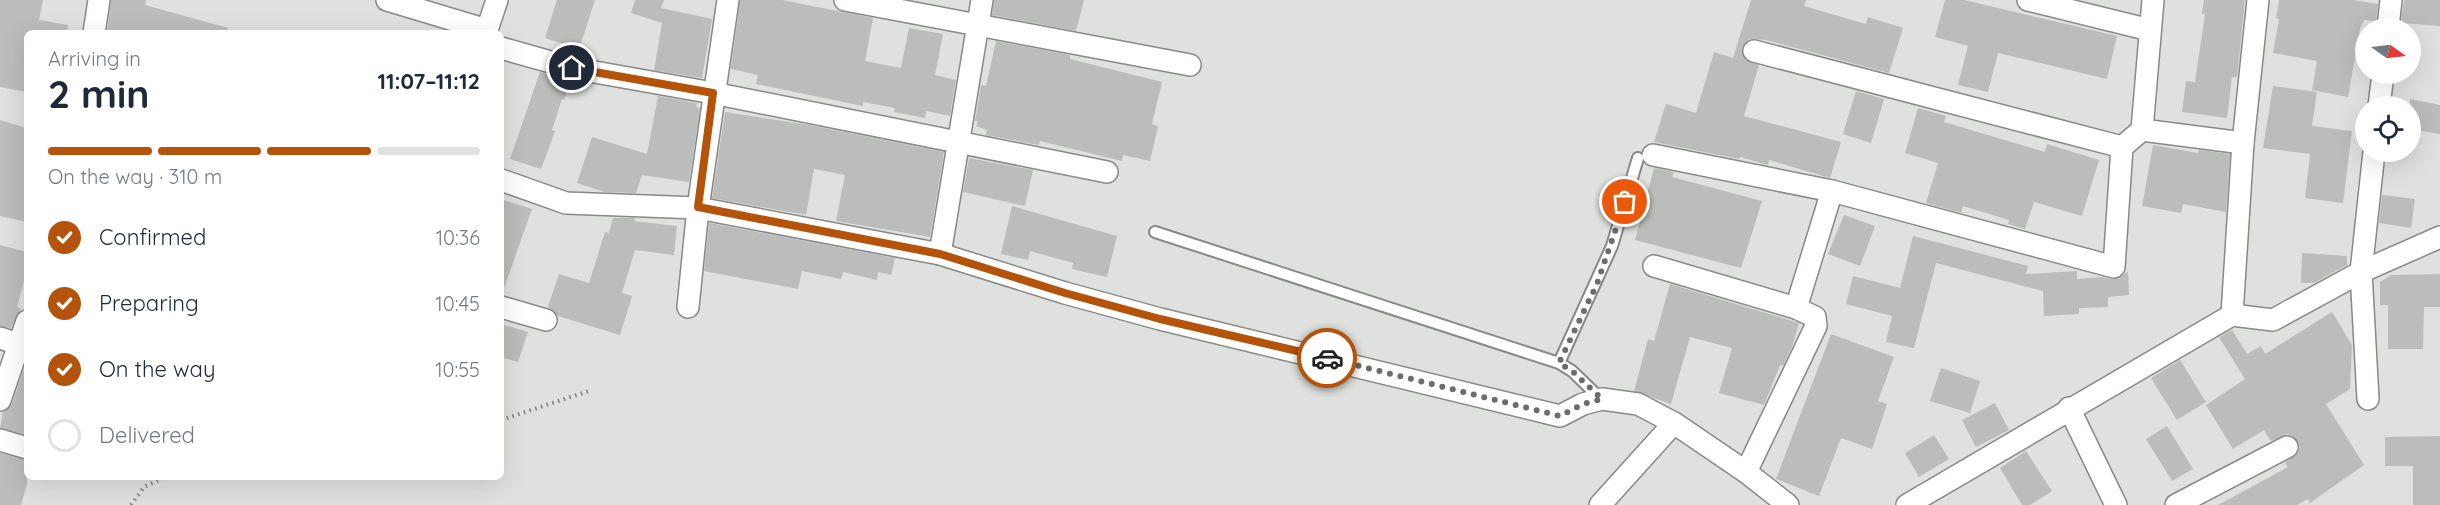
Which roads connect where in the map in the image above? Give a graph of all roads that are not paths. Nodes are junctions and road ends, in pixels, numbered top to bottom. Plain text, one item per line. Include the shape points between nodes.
1 (99, 0) edge
2 (387, 0) edge
3 (497, 0) edge
4 (728, 0) edge
5 (845, 0) edge
6 (982, 0) edge
7 (2028, 0) edge
8 (2153, 0) edge
9 (2258, 0) edge
10 (2391, 0) edge
11 (2389, 18) edge
12 (978, 27) junction
13 (94, 30) edge
14 (481, 30) edge
15 (488, 30) edge
16 (2150, 30) junction
17 (504, 49) edge
18 (1754, 51) dead end
19 (1190, 65) dead end
20 (713, 93) junction
21 (2142, 130) junction
22 (958, 142) junction
23 (2243, 143) junction
24 (2122, 147) junction
25 (1646, 156) joint
26 (2373, 162) edge
27 (1107, 172) dead end
28 (504, 181) edge
29 (1832, 191) junction
30 (698, 207) junction
31 (1155, 232) dead end
32 (2440, 237) edge
33 (940, 254) junction
34 (1654, 266) dead end
35 (2361, 272) junction
36 (688, 307) dead end
37 (504, 308) edge
38 (1796, 308) junction
39 (2232, 315) junction
40 (546, 320) dead end
41 (0, 338) edge
42 (24, 346) edge
43 (1559, 363) junction
44 (1602, 399) junction
45 (2368, 399) dead end
46 (0, 400) edge
47 (2069, 408) junction
48 (1674, 423) junction
49 (0, 440) edge
50 (24, 447) edge
51 (2287, 447) dead end
52 (1746, 472) junction
53 (1600, 505) edge
54 (1788, 505) edge
55 (1907, 505) edge
56 (2116, 505) edge
57 (2176, 505) edge

1 - 13 street
2 - 14 street
3 - 15 street
4 - 20 street
5 - 12 street
6 - 12 street
7 - 16 street
8 - 16 street
9 - 23 street
10 - 11 street
12 - 19 street
12 - 22 street
16 - 21 street
17 - 20 street via 572,68
18 - 24 street
20 - 22 street
20 - 30 street
21 - 23 street
21 - 24 street
22 - 27 street
22 - 33 street
23 - 39 street
24 - 29 street via 2114,267
25 - 29 street
25 - 43 lane via 1604,265
26 - 35 street
28 - 30 street via 566,202
29 - 38 street
30 - 33 street
30 - 36 street
31 - 43 lane
32 - 35 street
33 - 44 street via 1160,319 1560,416
34 - 38 street
35 - 39 street via 2273,320
35 - 45 street
37 - 40 street
38 - 52 street via 1815,317 1816,326
39 - 47 street
41 - 42 street
42 - 46 street
43 - 44 lane
44 - 48 street via 1638,404
47 - 55 street
47 - 56 street
48 - 52 street
48 - 53 street
49 - 50 street
51 - 57 street
52 - 54 street

